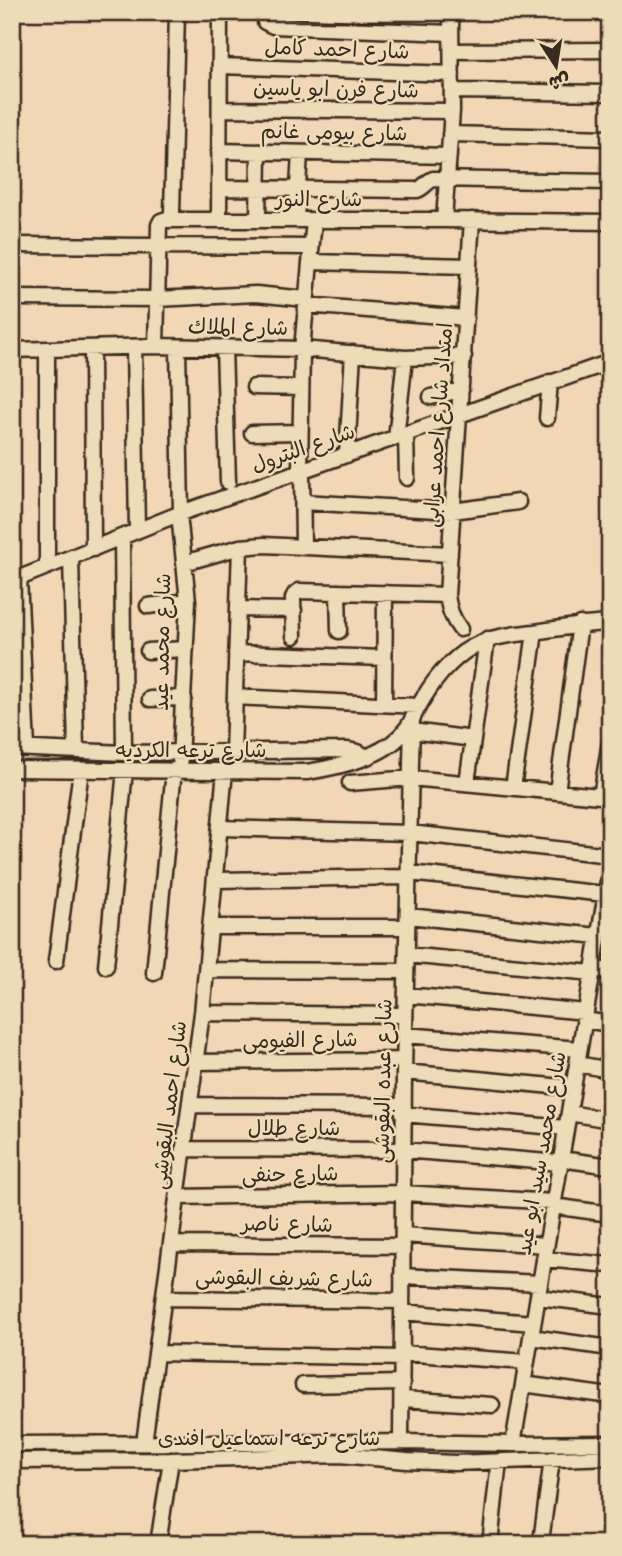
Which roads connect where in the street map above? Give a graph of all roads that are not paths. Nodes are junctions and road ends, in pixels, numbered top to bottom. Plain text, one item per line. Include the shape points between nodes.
1 (177, 12) edge
2 (220, 12) edge
3 (451, 12) edge
4 (265, 17) edge
5 (452, 33) junction
6 (610, 50) edge
7 (452, 51) junction
8 (220, 66) junction
9 (452, 74) junction
10 (452, 91) junction
11 (610, 93) edge
12 (219, 109) junction
13 (452, 111) junction
14 (450, 134) junction
15 (610, 138) edge
16 (219, 151) junction
17 (259, 152) junction
18 (300, 153) junction
19 (449, 156) junction
20 (447, 179) junction
21 (610, 182) edge
22 (219, 188) junction
23 (259, 188) junction
24 (298, 189) junction
25 (166, 220) junction
26 (219, 220) junction
27 (258, 220) junction
28 (296, 220) junction
29 (314, 220) junction
30 (444, 220) junction
31 (472, 220) junction
32 (610, 222) edge
33 (12, 245) edge
34 (158, 246) junction
35 (311, 247) junction
36 (310, 262) junction
37 (469, 266) junction
38 (12, 298) edge
39 (157, 299) junction
40 (306, 302) junction
41 (466, 318) junction
42 (156, 346) junction
43 (134, 347) junction
44 (178, 347) junction
45 (92, 348) junction
46 (224, 348) junction
47 (47, 349) junction
48 (302, 349) junction
49 (12, 350) edge
50 (353, 353) junction
51 (464, 356) junction
52 (405, 358) junction
53 (610, 362) edge
54 (583, 371) junction
55 (610, 375) edge
56 (550, 382) junction
57 (254, 387) dead end
58 (301, 388) junction
59 (461, 390) junction
60 (431, 397) dead end
61 (460, 413) junction
62 (547, 418) dead end
63 (300, 432) junction
64 (252, 433) dead end
65 (401, 436) junction
66 (347, 455) junction
67 (301, 471) junction
68 (407, 478) dead end
69 (228, 482) dead end
70 (303, 502) junction
71 (518, 502) dead end
72 (453, 511) junction
73 (180, 513) junction
74 (136, 531) junction
75 (122, 537) junction
76 (303, 546) junction
77 (240, 547) junction
78 (93, 549) junction
79 (450, 554) junction
80 (71, 558) junction
81 (184, 563) junction
82 (47, 567) junction
83 (16, 580) edge
84 (338, 592) junction
85 (385, 593) junction
86 (447, 595) junction
87 (188, 601) junction
88 (148, 606) dead end
89 (238, 609) junction
90 (294, 610) junction
91 (610, 623) edge
92 (580, 624) junction
93 (460, 629) dead end
94 (339, 631) dead end
95 (535, 632) junction
96 (294, 636) dead end
97 (486, 639) junction
98 (186, 649) junction
99 (148, 651) dead end
100 (236, 653) junction
101 (384, 658) junction
102 (235, 696) junction
103 (184, 698) junction
104 (150, 699) dead end
105 (384, 705) junction
106 (418, 706) junction
107 (412, 726) junction
108 (473, 739) junction
109 (610, 742) edge
110 (20, 748) edge
111 (76, 750) junction
112 (181, 752) junction
113 (233, 752) junction
114 (124, 753) junction
115 (367, 757) junction
116 (12, 769) edge
117 (81, 770) junction
118 (125, 770) junction
119 (177, 770) junction
120 (225, 771) junction
121 (411, 778) junction
122 (350, 783) dead end
123 (467, 783) junction
124 (513, 788) junction
125 (557, 792) junction
126 (605, 796) edge
127 (220, 828) junction
128 (410, 833) junction
129 (610, 855) edge
130 (610, 869) edge
131 (409, 875) junction
132 (215, 880) junction
133 (606, 894) junction
134 (606, 915) edge
135 (407, 921) junction
136 (210, 927) junction
137 (598, 936) junction
138 (407, 955) junction
139 (56, 961) dead end
140 (106, 967) dead end
141 (206, 970) junction
142 (406, 971) junction
143 (592, 971) junction
144 (610, 971) edge
145 (154, 973) dead end
146 (406, 995) junction
147 (202, 1013) junction
148 (405, 1015) junction
149 (585, 1016) junction
150 (610, 1024) edge
151 (405, 1035) junction
152 (578, 1057) junction
153 (195, 1062) junction
154 (404, 1066) junction
155 (610, 1070) edge
156 (573, 1088) junction
157 (190, 1105) junction
158 (404, 1110) junction
159 (569, 1113) junction
160 (610, 1121) edge
161 (566, 1128) junction
162 (184, 1149) junction
163 (403, 1150) junction
164 (560, 1161) junction
165 (610, 1166) edge
166 (403, 1193) junction
167 (178, 1197) junction
168 (553, 1204) junction
169 (610, 1214) edge
170 (403, 1241) junction
171 (172, 1244) junction
172 (545, 1252) junction
173 (610, 1265) edge
174 (402, 1276) junction
175 (539, 1290) junction
176 (164, 1298) junction
177 (402, 1306) junction
178 (610, 1306) edge
179 (532, 1330) junction
180 (610, 1348) edge
181 (157, 1353) junction
182 (402, 1355) junction
183 (527, 1362) junction
184 (402, 1382) junction
185 (523, 1384) junction
186 (303, 1385) dead end
187 (610, 1396) edge
188 (401, 1399) junction
189 (492, 1405) dead end
190 (401, 1442) junction
191 (144, 1443) junction
192 (610, 1443) edge
193 (12, 1444) edge
194 (77, 1444) junction
195 (513, 1444) junction
196 (610, 1457) edge
197 (76, 1459) junction
198 (552, 1459) junction
199 (170, 1460) junction
200 (12, 1461) edge
201 (499, 1461) junction
202 (542, 1534) dead end
203 (158, 1544) edge
204 (490, 1544) edge

1 - 25 street via 172,213
2 - 8 street
3 - 5 street
4 - 5 street via 273,26
5 - 7 street
6 - 7 street
7 - 9 street
8 - 9 street, شارع احمد كامل
8 - 12 street
9 - 10 street
10 - 11 street
10 - 13 street
12 - 13 street, شارع فرن ابو ياسين
12 - 16 street
13 - 14 street
14 - 15 street
14 - 19 street
16 - 17 street, شارع بيومى غانم
16 - 22 street
17 - 18 street, شارع بيومى غانم
17 - 23 street
18 - 19 street, شارع بيومى غانم
18 - 24 street
19 - 20 street
20 - 21 street
20 - 24 street via 433,179 417,190
20 - 30 street
22 - 23 street
22 - 26 street
23 - 24 street
23 - 27 street
24 - 28 street
25 - 26 street, شارع النور
25 - 34 street via 159,225
26 - 27 street, شارع النور
27 - 28 street, شارع النور
28 - 29 street, شارع النور
29 - 30 street, شارع النور
29 - 35 street
30 - 31 street, شارع النور
31 - 32 street, شارع النور
31 - 37 street, امتداد شارع احمد عرابى
33 - 34 street
34 - 35 street
34 - 39 street
35 - 36 street
36 - 37 street
36 - 40 street
37 - 41 street, امتداد شارع احمد عرابى
38 - 39 street
39 - 40 street via 256,294
39 - 42 street
40 - 41 street
40 - 48 street
41 - 51 street, امتداد شارع احمد عرابى
42 - 43 street, شارع الملاك
42 - 44 street, شارع الملاك
43 - 45 street, شارع الملاك
43 - 74 street
44 - 46 street, شارع الملاك
44 - 73 street, شارع محمد عيد
45 - 47 street, شارع الملاك
45 - 78 street
46 - 48 street, شارع الملاك
46 - 69 street
47 - 49 street, شارع الملاك
47 - 82 street
48 - 50 street, شارع الملاك
48 - 58 street
50 - 52 street, شارع الملاك
50 - 66 street
51 - 52 street, شارع الملاك
51 - 59 street, امتداد شارع احمد عرابى
52 - 65 street
53 - 54 street, شارع البترول
54 - 55 street
54 - 56 street, شارع البترول
56 - 61 street, شارع البترول
56 - 62 street
57 - 58 street
58 - 63 street
59 - 60 street
59 - 61 street, امتداد شارع احمد عرابى
61 - 65 street, شارع البترول
61 - 72 street, امتداد شارع احمد عرابى
63 - 64 street
63 - 67 street
65 - 66 street, شارع البترول
65 - 68 street
66 - 67 street, شارع البترول
67 - 70 street
67 - 73 street, شارع البترول
70 - 72 street
70 - 76 street
71 - 72 street
72 - 79 street, امتداد شارع احمد عرابى
73 - 74 street, شارع البترول
73 - 81 street, شارع محمد عيد
74 - 75 street, شارع البترول
75 - 78 street, شارع البترول
75 - 114 street
76 - 77 street
76 - 79 street
77 - 81 street
77 - 89 street
78 - 80 street, شارع البترول
79 - 86 street, امتداد شارع احمد عرابى
80 - 82 street, شارع البترول
80 - 111 street
81 - 87 street, شارع محمد عيد
82 - 83 street, شارع البترول
83 - 110 street
84 - 85 street
84 - 90 street via 297,592
84 - 94 street
85 - 86 street
85 - 101 street
86 - 93 street, امتداد شارع احمد عرابى
87 - 88 street
87 - 98 street, شارع محمد عيد
89 - 90 street
89 - 100 street
90 - 96 street
91 - 92 street, شارع ترعه الكرديه
92 - 95 street, شارع ترعه الكرديه
92 - 125 street
95 - 97 street, شارع ترعه الكرديه
95 - 124 street
97 - 106 street, شارع ترعه الكرديه via 446,667
97 - 108 street
98 - 99 street
98 - 103 street, شارع محمد عيد
100 - 101 street
100 - 102 street
101 - 105 street
102 - 105 street
102 - 113 street
103 - 104 street
103 - 112 street, شارع محمد عيد
105 - 106 street
106 - 107 street, شارع ترعه الكرديه
107 - 108 street
107 - 115 street, شارع ترعه الكرديه
107 - 121 street, شارع عبده البقوشى
108 - 123 street
109 - 126 street
110 - 111 street, شارع ترعه الكرديه
111 - 114 street, شارع ترعه الكرديه
112 - 113 street, شارع ترعه الكرديه
112 - 114 street, شارع ترعه الكرديه
112 - 119 street, شارع محمد عيد
113 - 115 street, شارع ترعه الكرديه via 348,750
115 - 120 street, شارع ترعه الكرديه via 307,772
116 - 117 street, شارع ترعه الكرديه
117 - 118 street, شارع ترعه الكرديه
117 - 139 street
118 - 119 street, شارع ترعه الكرديه
118 - 140 street
119 - 120 street, شارع ترعه الكرديه
119 - 145 street, شارع محمد عيد
120 - 127 street, شارع احمد البقوشى
121 - 122 street
121 - 123 street
121 - 128 street, شارع عبده البقوشى
123 - 124 street
124 - 125 street
125 - 126 street
127 - 128 street
127 - 132 street, شارع احمد البقوشى
128 - 129 street
128 - 131 street, شارع عبده البقوشى
130 - 133 street, شارع محمد سيد ابو عيد
131 - 132 street
131 - 133 street
131 - 135 street, شارع عبده البقوشى
132 - 136 street, شارع احمد البقوشى
133 - 134 street, شارع محمد سيد ابو عيد
134 - 137 street, شارع محمد سيد ابو عيد
135 - 136 street
135 - 137 street
135 - 138 street, شارع عبده البقوشى
136 - 141 street, شارع احمد البقوشى
137 - 143 street, شارع محمد سيد ابو عيد
138 - 142 street, شارع عبده البقوشى
138 - 143 street
141 - 142 street
141 - 147 street, شارع احمد البقوشى
142 - 146 street, شارع عبده البقوشى
143 - 144 street
143 - 149 street, شارع محمد سيد ابو عيد
146 - 148 street, شارع عبده البقوشى
146 - 149 street
147 - 148 street
147 - 153 street, شارع احمد البقوشى
148 - 151 street, شارع عبده البقوشى
149 - 150 street
149 - 152 street, شارع محمد سيد ابو عيد
151 - 152 street
151 - 154 street, شارع عبده البقوشى
152 - 155 street
152 - 156 street, شارع محمد سيد ابو عيد
153 - 154 street, شارع الفيومى
153 - 157 street, شارع احمد البقوشى
154 - 156 street, شارع الفيومى
154 - 158 street, شارع عبده البقوشى
156 - 159 street, شارع محمد سيد ابو عيد
157 - 158 street
157 - 162 street, شارع احمد البقوشى
158 - 161 street
158 - 163 street, شارع عبده البقوشى
159 - 160 street
159 - 161 street, شارع محمد سيد ابو عيد
161 - 164 street, شارع محمد سيد ابو عيد
162 - 163 street, شارع طلال
162 - 167 street, شارع احمد البقوشى
163 - 164 street, شارع طلال
163 - 166 street, شارع عبده البقوشى
164 - 165 street
164 - 168 street, شارع محمد سيد ابو عيد
166 - 167 street, شارع حنفى
166 - 168 street, شارع حنفى
166 - 170 street, شارع عبده البقوشى
167 - 171 street, شارع احمد البقوشى
168 - 169 street, شارع حنفى
168 - 172 street, شارع محمد سيد ابو عيد
170 - 171 street, شارع ناصر
170 - 172 street, شارع ناصر
170 - 174 street, شارع عبده البقوشى
171 - 176 street, شارع احمد البقوشى
172 - 173 street, شارع ناصر
172 - 175 street, شارع محمد سيد ابو عيد
174 - 175 street
174 - 177 street, شارع عبده البقوشى
175 - 178 street
175 - 179 street, شارع محمد سيد ابو عيد
176 - 177 street, شارع شريف البقوشى
176 - 181 street, شارع احمد البقوشى
177 - 179 street, شارع شريف البقوشى
177 - 182 street, شارع عبده البقوشى
179 - 180 street, شارع شريف البقوشى
179 - 183 street, شارع محمد سيد ابو عيد
181 - 182 street
181 - 191 street, شارع احمد البقوشى
182 - 183 street
182 - 184 street, شارع عبده البقوشى
183 - 185 street, شارع محمد سيد ابو عيد
184 - 186 street
184 - 188 street, شارع عبده البقوشى
185 - 187 street
185 - 195 street, شارع محمد سيد ابو عيد
188 - 189 street
188 - 190 street, شارع عبده البقوشى
190 - 191 street, شارع ترعه اسماعيل افندى
190 - 195 street, شارع ترعه اسماعيل افندى
191 - 194 street, شارع ترعه اسماعيل افندى
192 - 195 street, شارع ترعه اسماعيل افندى
193 - 194 street, شارع ترعه اسماعيل افندى
194 - 197 street
196 - 198 street, شارع ترعه اسماعيل افندى
197 - 199 street, شارع ترعه اسماعيل افندى
197 - 200 street, شارع ترعه اسماعيل افندى
198 - 201 street, شارع ترعه اسماعيل افندى
198 - 202 street
199 - 201 street, شارع ترعه اسماعيل افندى via 340,1455
199 - 203 street
201 - 204 street

